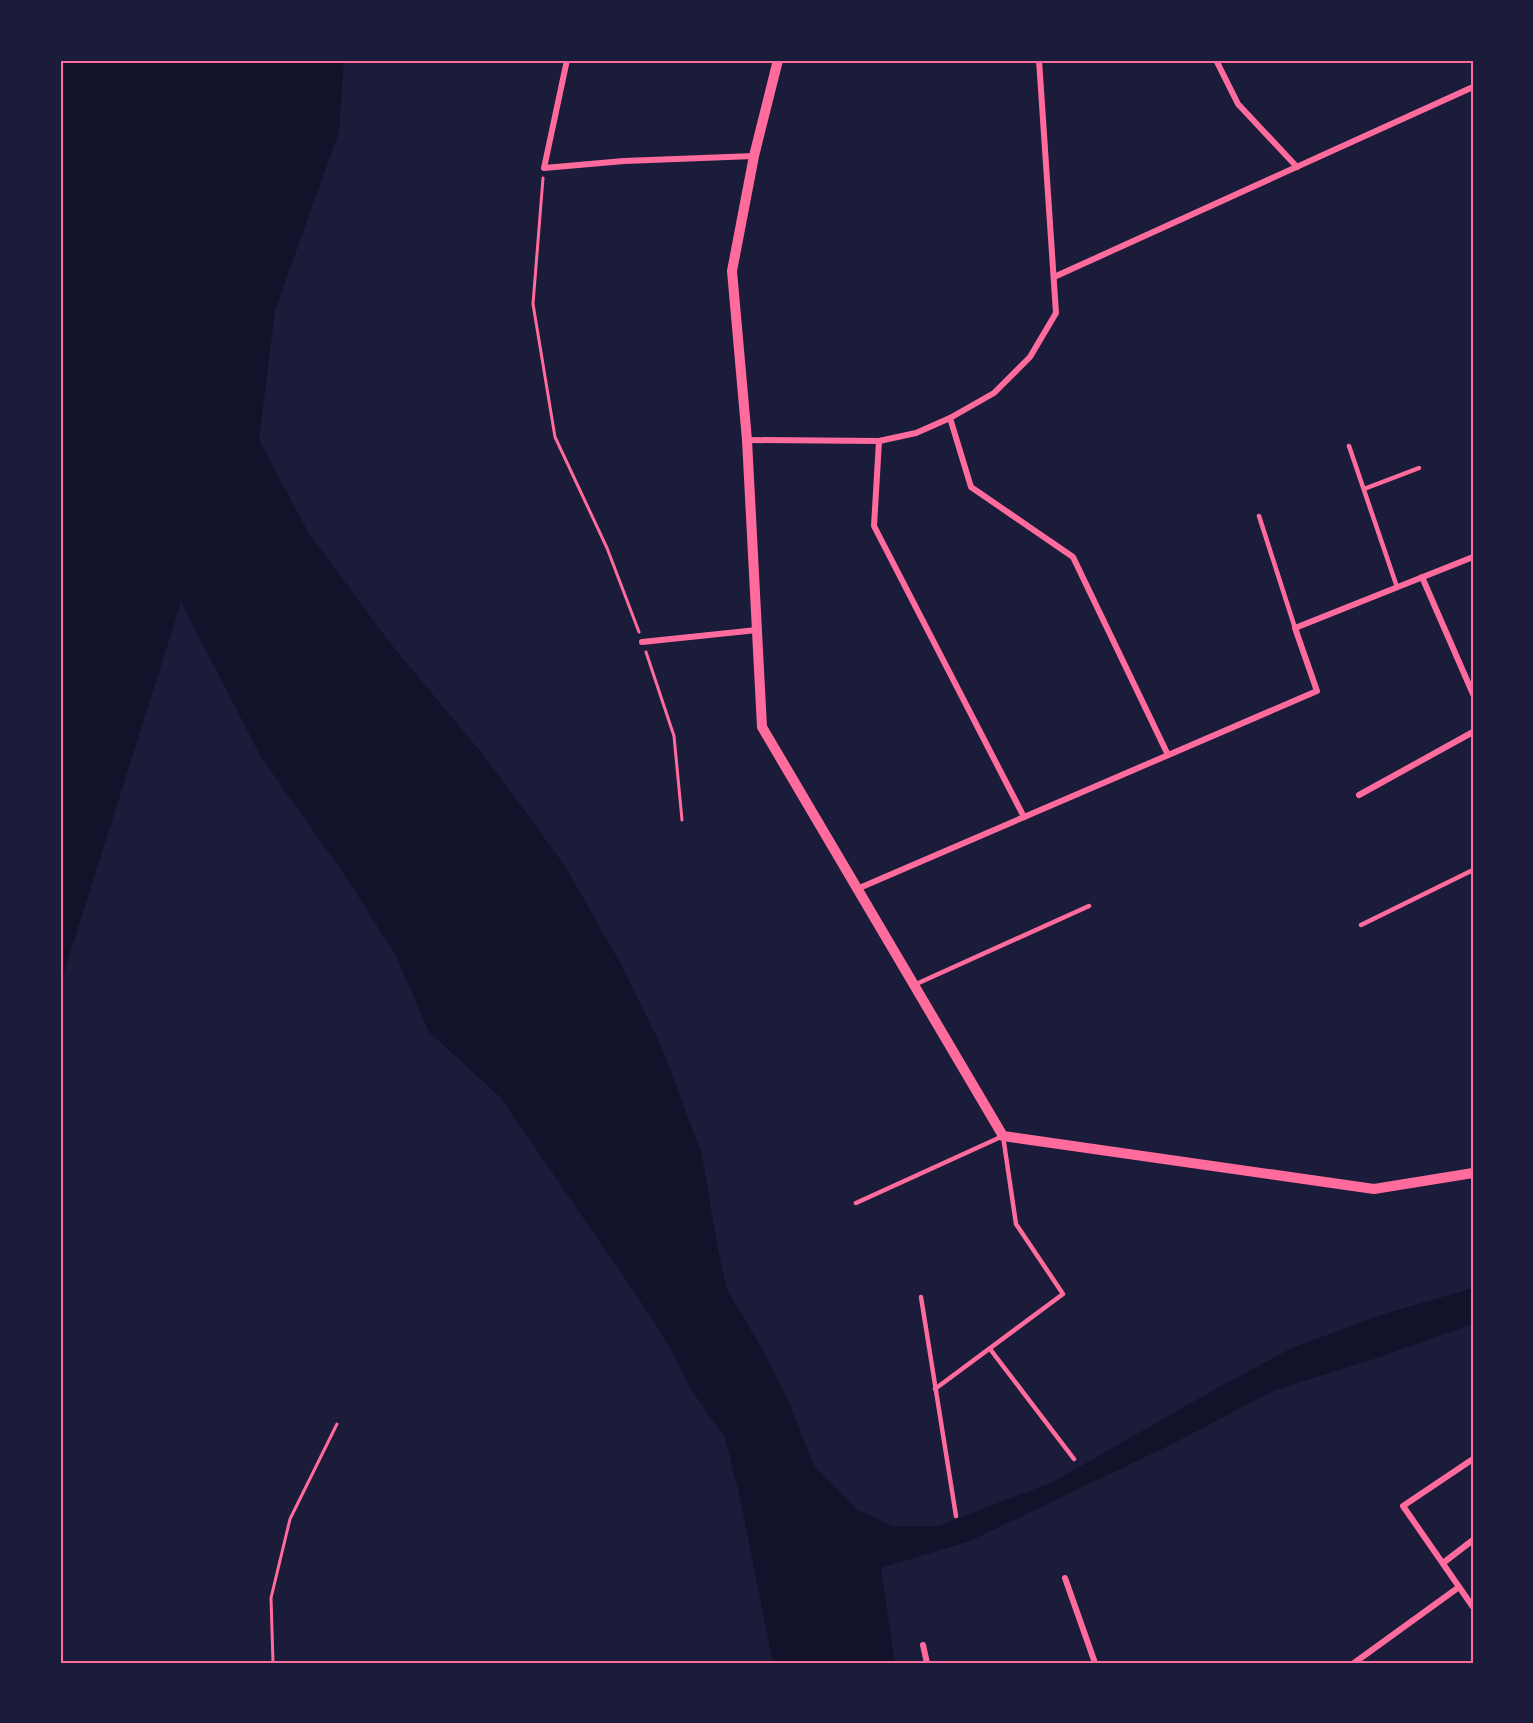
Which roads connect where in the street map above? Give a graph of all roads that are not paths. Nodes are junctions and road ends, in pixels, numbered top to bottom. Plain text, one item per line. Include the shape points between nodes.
1 (567, 60) edge
2 (778, 60) edge
3 (1039, 60) edge
4 (1216, 60) edge
5 (1473, 87) edge
6 (754, 156) junction
7 (1297, 167) junction
8 (1054, 277) junction
9 (950, 418) junction
10 (747, 440) junction
11 (879, 441) junction
12 (1349, 446) dead end
13 (1419, 468) dead end
14 (1364, 489) junction
15 (1258, 516) dead end
16 (1473, 557) edge
17 (1422, 577) junction
18 (1397, 587) junction
19 (1295, 627) junction
20 (757, 630) junction
21 (642, 642) road end
22 (1473, 694) edge
23 (1473, 732) edge
24 (1168, 755) junction
25 (1359, 795) dead end
26 (1024, 817) junction
27 (1473, 870) edge
28 (857, 889) junction
29 (1089, 906) dead end
30 (1361, 925) dead end
31 (914, 986) junction
32 (1003, 1137) junction
33 (1473, 1173) edge
34 (856, 1203) dead end
35 (921, 1297) dead end
36 (990, 1349) junction
37 (935, 1389) junction
38 (1074, 1459) dead end
39 (1473, 1459) edge
40 (956, 1516) dead end
41 (1473, 1540) edge
42 (1443, 1563) junction
43 (1065, 1578) dead end
44 (1459, 1587) junction
45 (1473, 1607) edge
46 (923, 1645) dead end
47 (927, 1663) edge
48 (1095, 1663) edge
49 (1354, 1663) edge

1 - 6 street via 544,168
2 - 6 street
3 - 8 street
4 - 7 street via 1238,104
5 - 7 street
6 - 10 street via 732,271
7 - 8 street
8 - 9 street via 1056,313 1030,357 994,393
9 - 11 street via 916,434
9 - 24 street via 971,487 1073,557
10 - 11 street
10 - 20 street
11 - 26 street via 874,526
12 - 14 lane
13 - 14 lane
14 - 18 lane
15 - 19 lane
16 - 17 street
17 - 18 street
17 - 22 street
18 - 19 street
19 - 24 street via 1317,691
20 - 21 street
20 - 28 street via 762,727
23 - 25 street
24 - 26 street
26 - 28 street
27 - 30 lane
28 - 31 street
29 - 31 lane
31 - 32 street
32 - 33 street via 1374,1189
32 - 34 lane
32 - 36 lane via 1016,1224 1062,1294
35 - 37 lane
36 - 37 lane
36 - 38 lane
37 - 40 lane
39 - 42 street via 1403,1506
41 - 42 street
42 - 44 street
43 - 48 street
44 - 45 street
44 - 49 street
46 - 47 street

